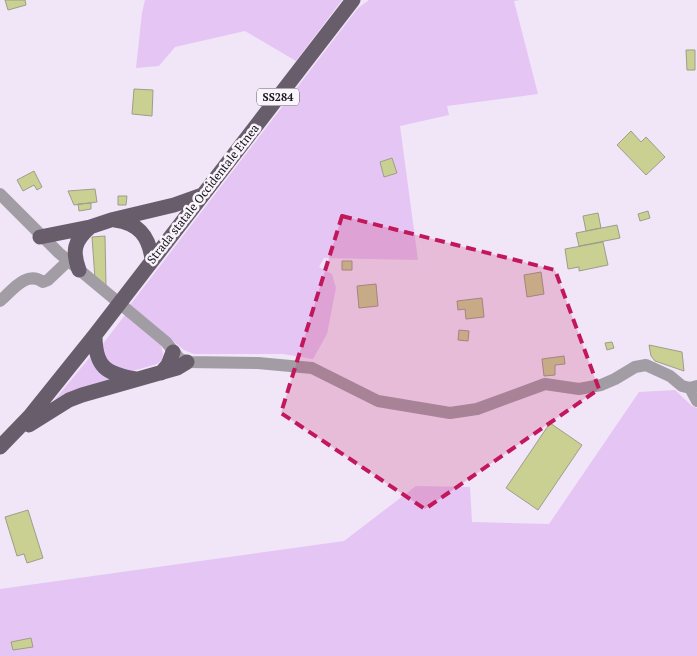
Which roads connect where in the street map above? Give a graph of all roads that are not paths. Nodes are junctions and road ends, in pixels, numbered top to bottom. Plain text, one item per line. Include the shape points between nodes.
1 (354, 0) edge
2 (0, 194) edge
3 (203, 194) junction
4 (111, 220) junction
5 (90, 227) junction
6 (40, 237) junction
7 (152, 259) junction
8 (74, 265) junction
9 (0, 301) edge
10 (95, 335) junction
11 (173, 352) junction
12 (187, 362) junction
13 (161, 373) junction
14 (138, 379) junction
15 (693, 387) edge
16 (697, 401) edge
17 (5, 442) edge

1 - 3 main road, Strada statale Occidentale Etnea / SS284
2 - 6 street
3 - 4 main road via 174,205
3 - 7 main road, Strada statale Occidentale Etnea / SS284
4 - 5 main road
4 - 7 main road via 135,226 144,235
5 - 6 main road
5 - 8 main road via 80,235 75,246
6 - 8 street
7 - 10 main road, Strada statale Occidentale Etnea / SS284
8 - 9 street via 42,282 38,278 25,279
8 - 11 street via 166,342
10 - 14 main road via 97,358 102,366 110,372
10 - 17 main road
11 - 12 street
11 - 13 main road via 168,366
12 - 13 main road
12 - 15 street via 312,368 378,401 450,414 477,409 545,384 579,389 601,384 646,365 670,376 682,386
13 - 14 main road
14 - 17 main road via 69,400
15 - 16 street

